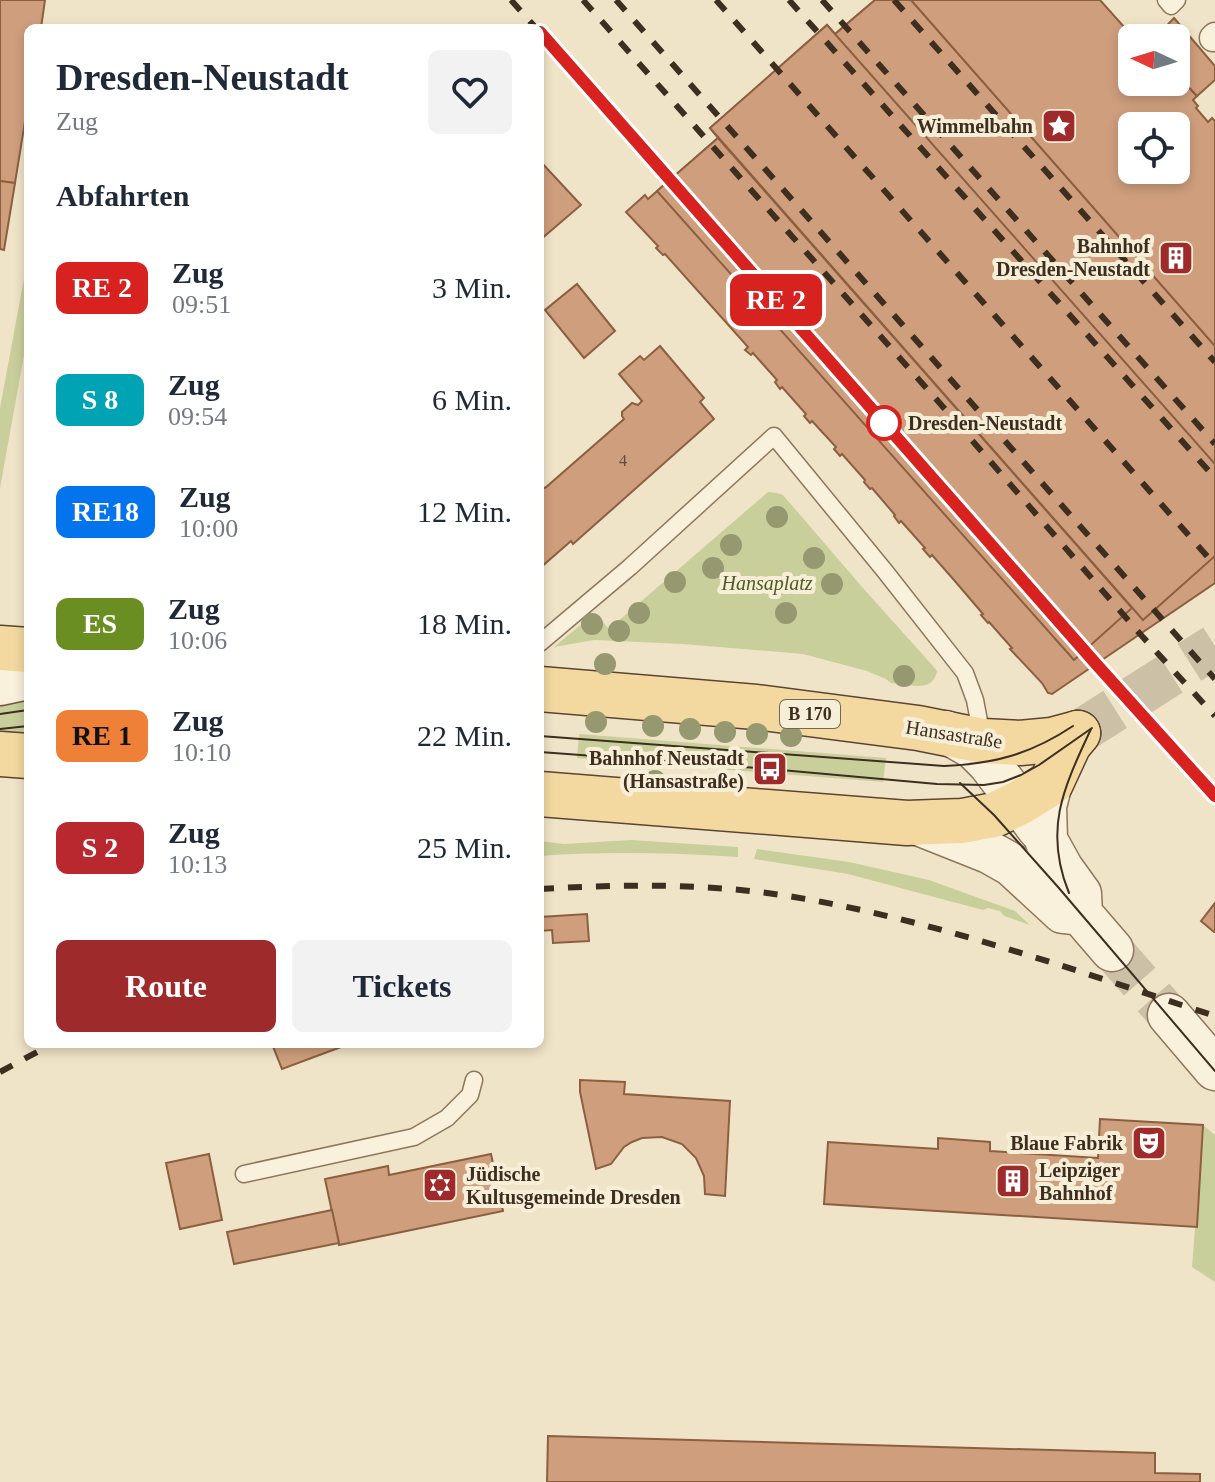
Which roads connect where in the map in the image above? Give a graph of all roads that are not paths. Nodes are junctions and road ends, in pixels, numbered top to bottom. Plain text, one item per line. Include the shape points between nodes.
1 (1166, 0) edge
2 (1177, 0) edge
3 (544, 640) edge
4 (0, 648) edge
5 (24, 650) edge
6 (24, 678) edge
7 (0, 683) edge
8 (544, 689) edge
9 (964, 737) junction
10 (0, 754) edge
11 (24, 756) edge
12 (1035, 793) junction
13 (544, 794) edge
14 (916, 823) junction
15 (1081, 914) junction
16 (1112, 950) tunnel mouth
17 (1169, 1015) tunnel mouth
18 (1215, 1069) edge
19 (474, 1080) dead end
20 (244, 1174) dead end

1 - 2 lane via 1171,6
3 - 9 lane via 774,436 965,673 975,700
4 - 5 main road
6 - 7 main road
8 - 9 main road, Hansastraße / B 170 via 756,707
9 - 12 street via 989,763
9 - 12 main road, Hansastraße / B 170 via 1020,743 1078,733
10 - 11 main road
12 - 14 main road via 994,815
12 - 15 street via 1046,840 1080,894
13 - 14 main road
14 - 15 street via 989,852 1012,865 1063,912
15 - 16 street
17 - 18 street
19 - 20 lane via 470,1095 447,1118 414,1137

